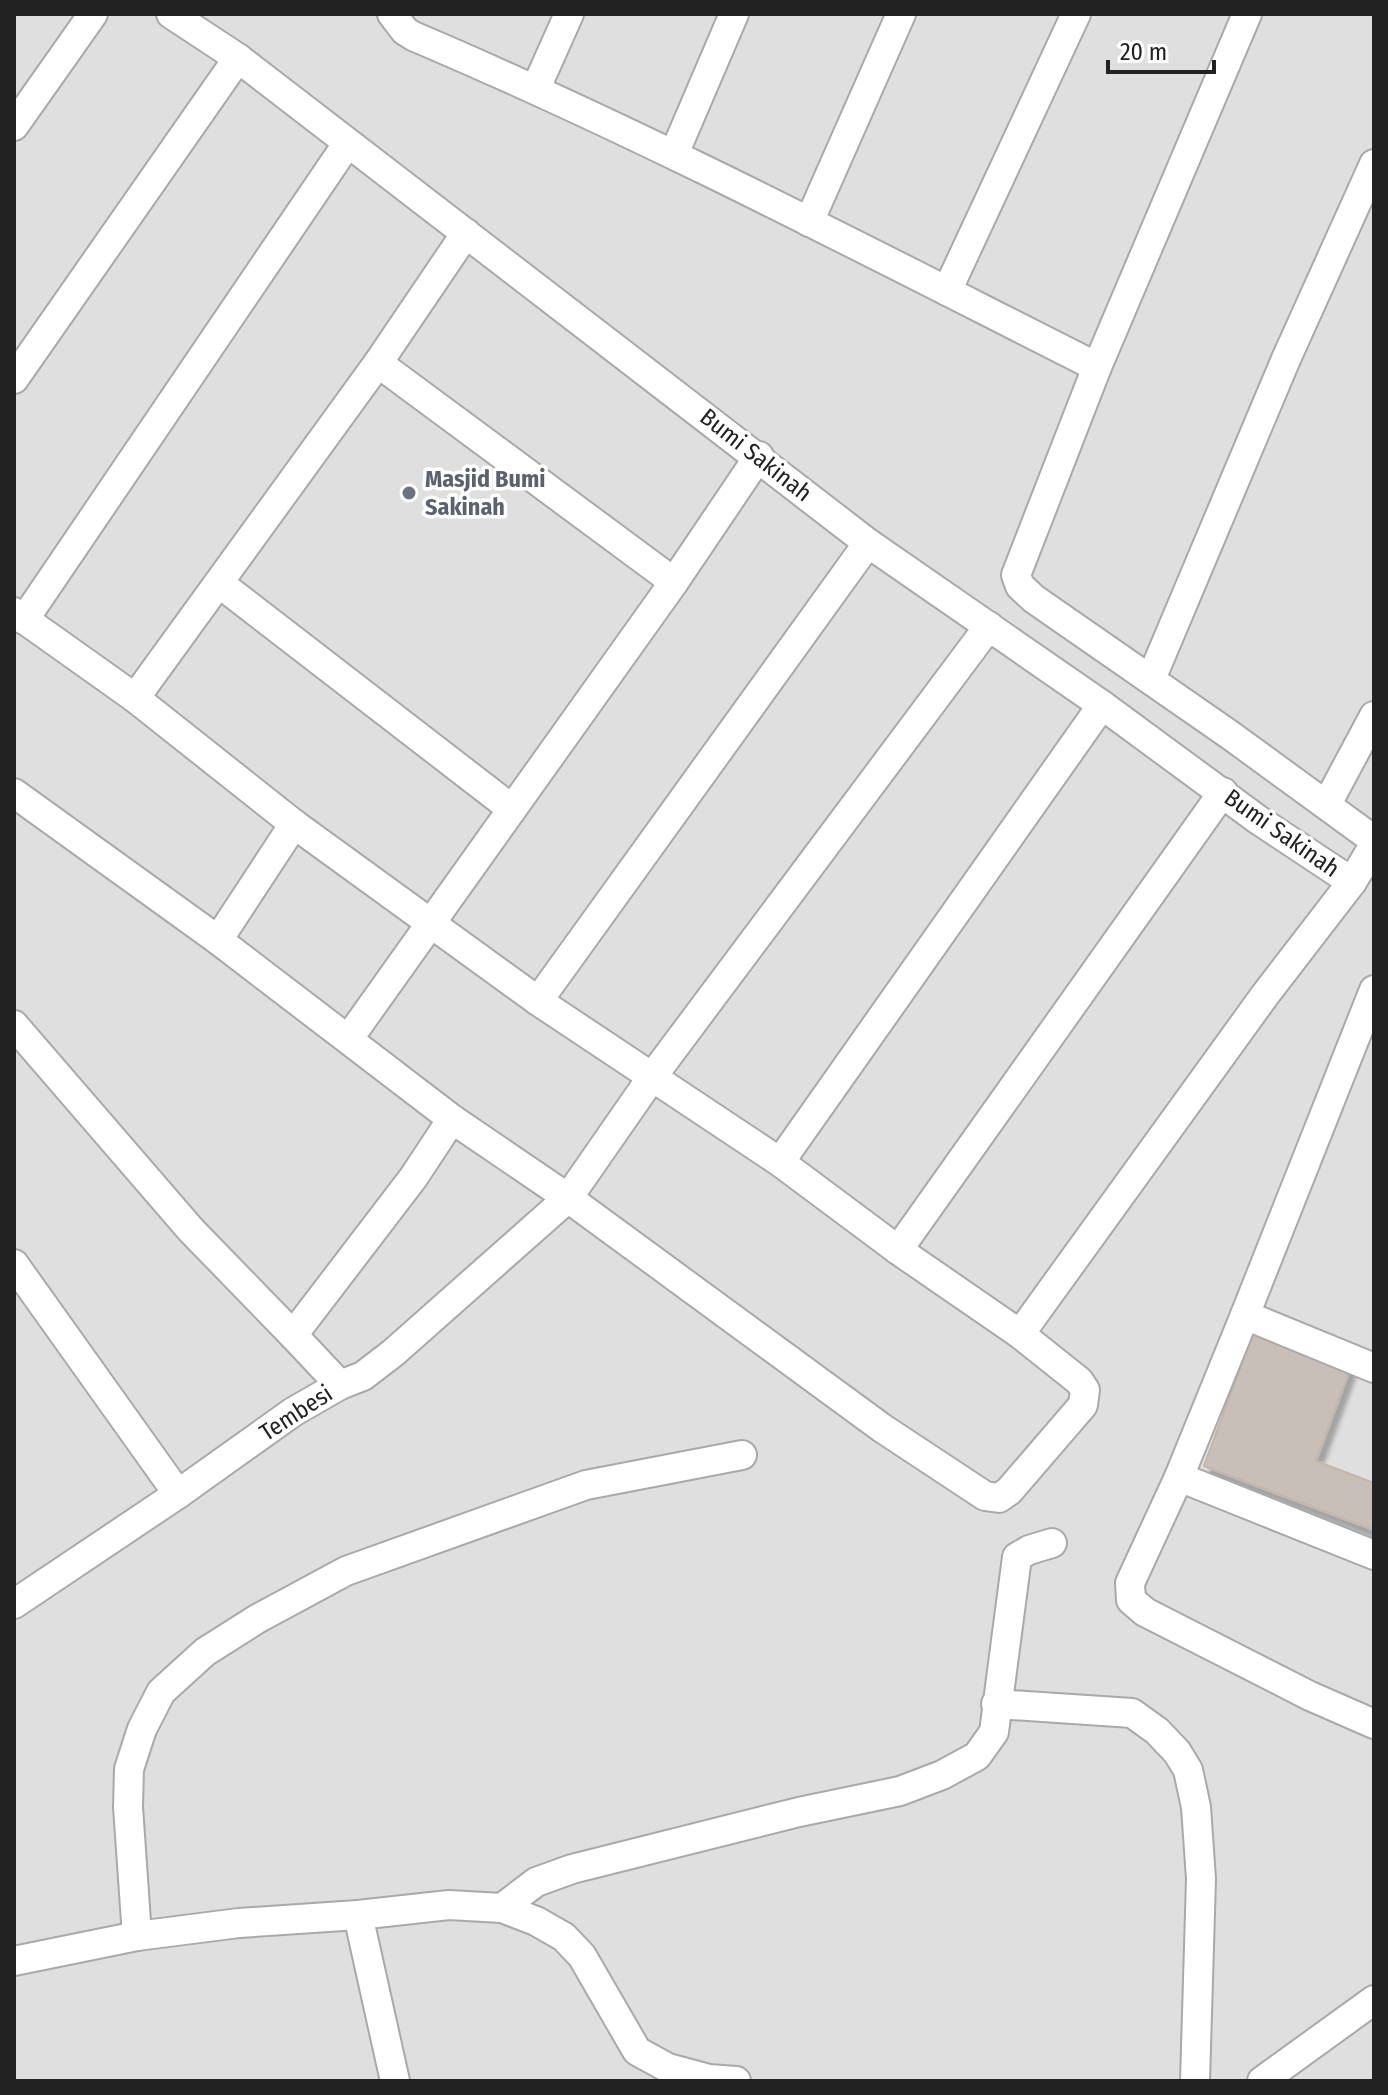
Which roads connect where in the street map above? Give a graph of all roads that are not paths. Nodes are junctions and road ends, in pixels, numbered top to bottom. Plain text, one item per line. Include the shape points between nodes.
1 (93, 14) edge
2 (171, 14) edge
3 (392, 14) edge
4 (569, 14) edge
5 (734, 14) edge
6 (901, 14) edge
7 (1076, 14) edge
8 (1247, 14) edge
9 (238, 58) junction
10 (536, 88) junction
11 (14, 126) edge
12 (347, 144) junction
13 (674, 154) junction
14 (1374, 164) edge
15 (809, 222) junction
16 (466, 233) junction
17 (947, 291) junction
18 (378, 363) junction
19 (1097, 367) junction
20 (14, 379) edge
21 (759, 456) junction
22 (868, 543) junction
23 (674, 582) junction
24 (219, 583) junction
25 (19, 616) edge
26 (989, 626) junction
27 (1151, 679) junction
28 (135, 698) junction
29 (1102, 705) junction
30 (1374, 716) edge
31 (1366, 754) edge
32 (1223, 792) junction
33 (14, 793) edge
34 (1327, 804) junction
35 (512, 809) junction
36 (294, 824) junction
37 (1374, 843) edge
38 (1352, 882) junction
39 (433, 922) junction
40 (218, 940) junction
41 (1374, 990) edge
42 (538, 1001) junction
43 (14, 1025) edge
44 (349, 1038) junction
45 (652, 1077) junction
46 (446, 1129) junction
47 (780, 1162) junction
48 (568, 1198) junction
49 (898, 1250) junction
50 (14, 1264) edge
51 (1245, 1315) junction
52 (1020, 1334) junction
53 (293, 1335) junction
54 (1374, 1368) edge
55 (340, 1385) junction
56 (742, 1455) dead end
57 (1179, 1477) junction
58 (178, 1494) junction
59 (1052, 1543) dead end
60 (1374, 1555) edge
61 (14, 1604) edge
62 (996, 1704) junction
63 (1374, 1724) edge
64 (502, 1908) junction
65 (358, 1915) junction
66 (137, 1936) junction
67 (14, 1961) edge
68 (1374, 2000) edge
69 (637, 2051) junction
70 (395, 2081) edge
71 (642, 2081) edge
72 (736, 2081) edge
73 (1195, 2081) edge
74 (1262, 2081) edge

1 - 11 street
2 - 9 street, Bumi Sakinah
3 - 10 street via 413,36
4 - 10 street
5 - 13 street
6 - 15 street
7 - 17 street
8 - 19 street
9 - 12 street, Bumi Sakinah
9 - 20 street
10 - 13 street
12 - 16 street, Bumi Sakinah
12 - 25 street
13 - 15 street
14 - 27 street
15 - 17 street
16 - 18 street
16 - 21 street, Bumi Sakinah
17 - 19 street
18 - 23 street
18 - 24 street
19 - 27 street via 1016,578 1024,591
21 - 22 street, Bumi Sakinah
21 - 23 street
22 - 26 street, Bumi Sakinah
22 - 42 street
23 - 35 street
24 - 28 street
24 - 35 street
25 - 28 street
26 - 29 street, Bumi Sakinah
26 - 45 street
27 - 34 street
28 - 36 street
29 - 32 street, Bumi Sakinah
29 - 47 street
30 - 31 street
31 - 34 street
32 - 38 street, Bumi Sakinah
32 - 49 street
33 - 40 street
34 - 37 street
35 - 39 street
36 - 39 street
36 - 40 street
37 - 38 street
38 - 52 street
39 - 42 street
39 - 44 street
40 - 44 street
41 - 51 street
42 - 45 street
43 - 53 street, Tembesi via 181,1219
44 - 46 street
45 - 47 street
45 - 48 street
46 - 48 street
46 - 53 street
47 - 49 street
48 - 52 street via 882,1428 985,1496 999,1498 1009,1491 1085,1402 1079,1381
48 - 55 street via 393,1353 363,1376
49 - 52 street
50 - 58 street
51 - 54 street
51 - 57 street
53 - 55 street, Tembesi
55 - 58 street, Tembesi
56 - 66 street via 586,1485 346,1571 205,1652 161,1692 129,1769
57 - 60 street
57 - 63 street via 1130,1583 1131,1600 1145,1612
58 - 61 street, Tembesi
59 - 62 street via 1017,1557
62 - 64 street via 994,1732 984,1747 942,1775 900,1791 572,1869 536,1882
62 - 73 street via 1132,1713 1157,1731 1188,1770 1201,1879
64 - 65 street via 449,1905
64 - 69 street via 564,1937 582,1956
65 - 66 street
65 - 70 street
66 - 67 street
68 - 74 street
69 - 71 street
69 - 72 street via 668,2068

